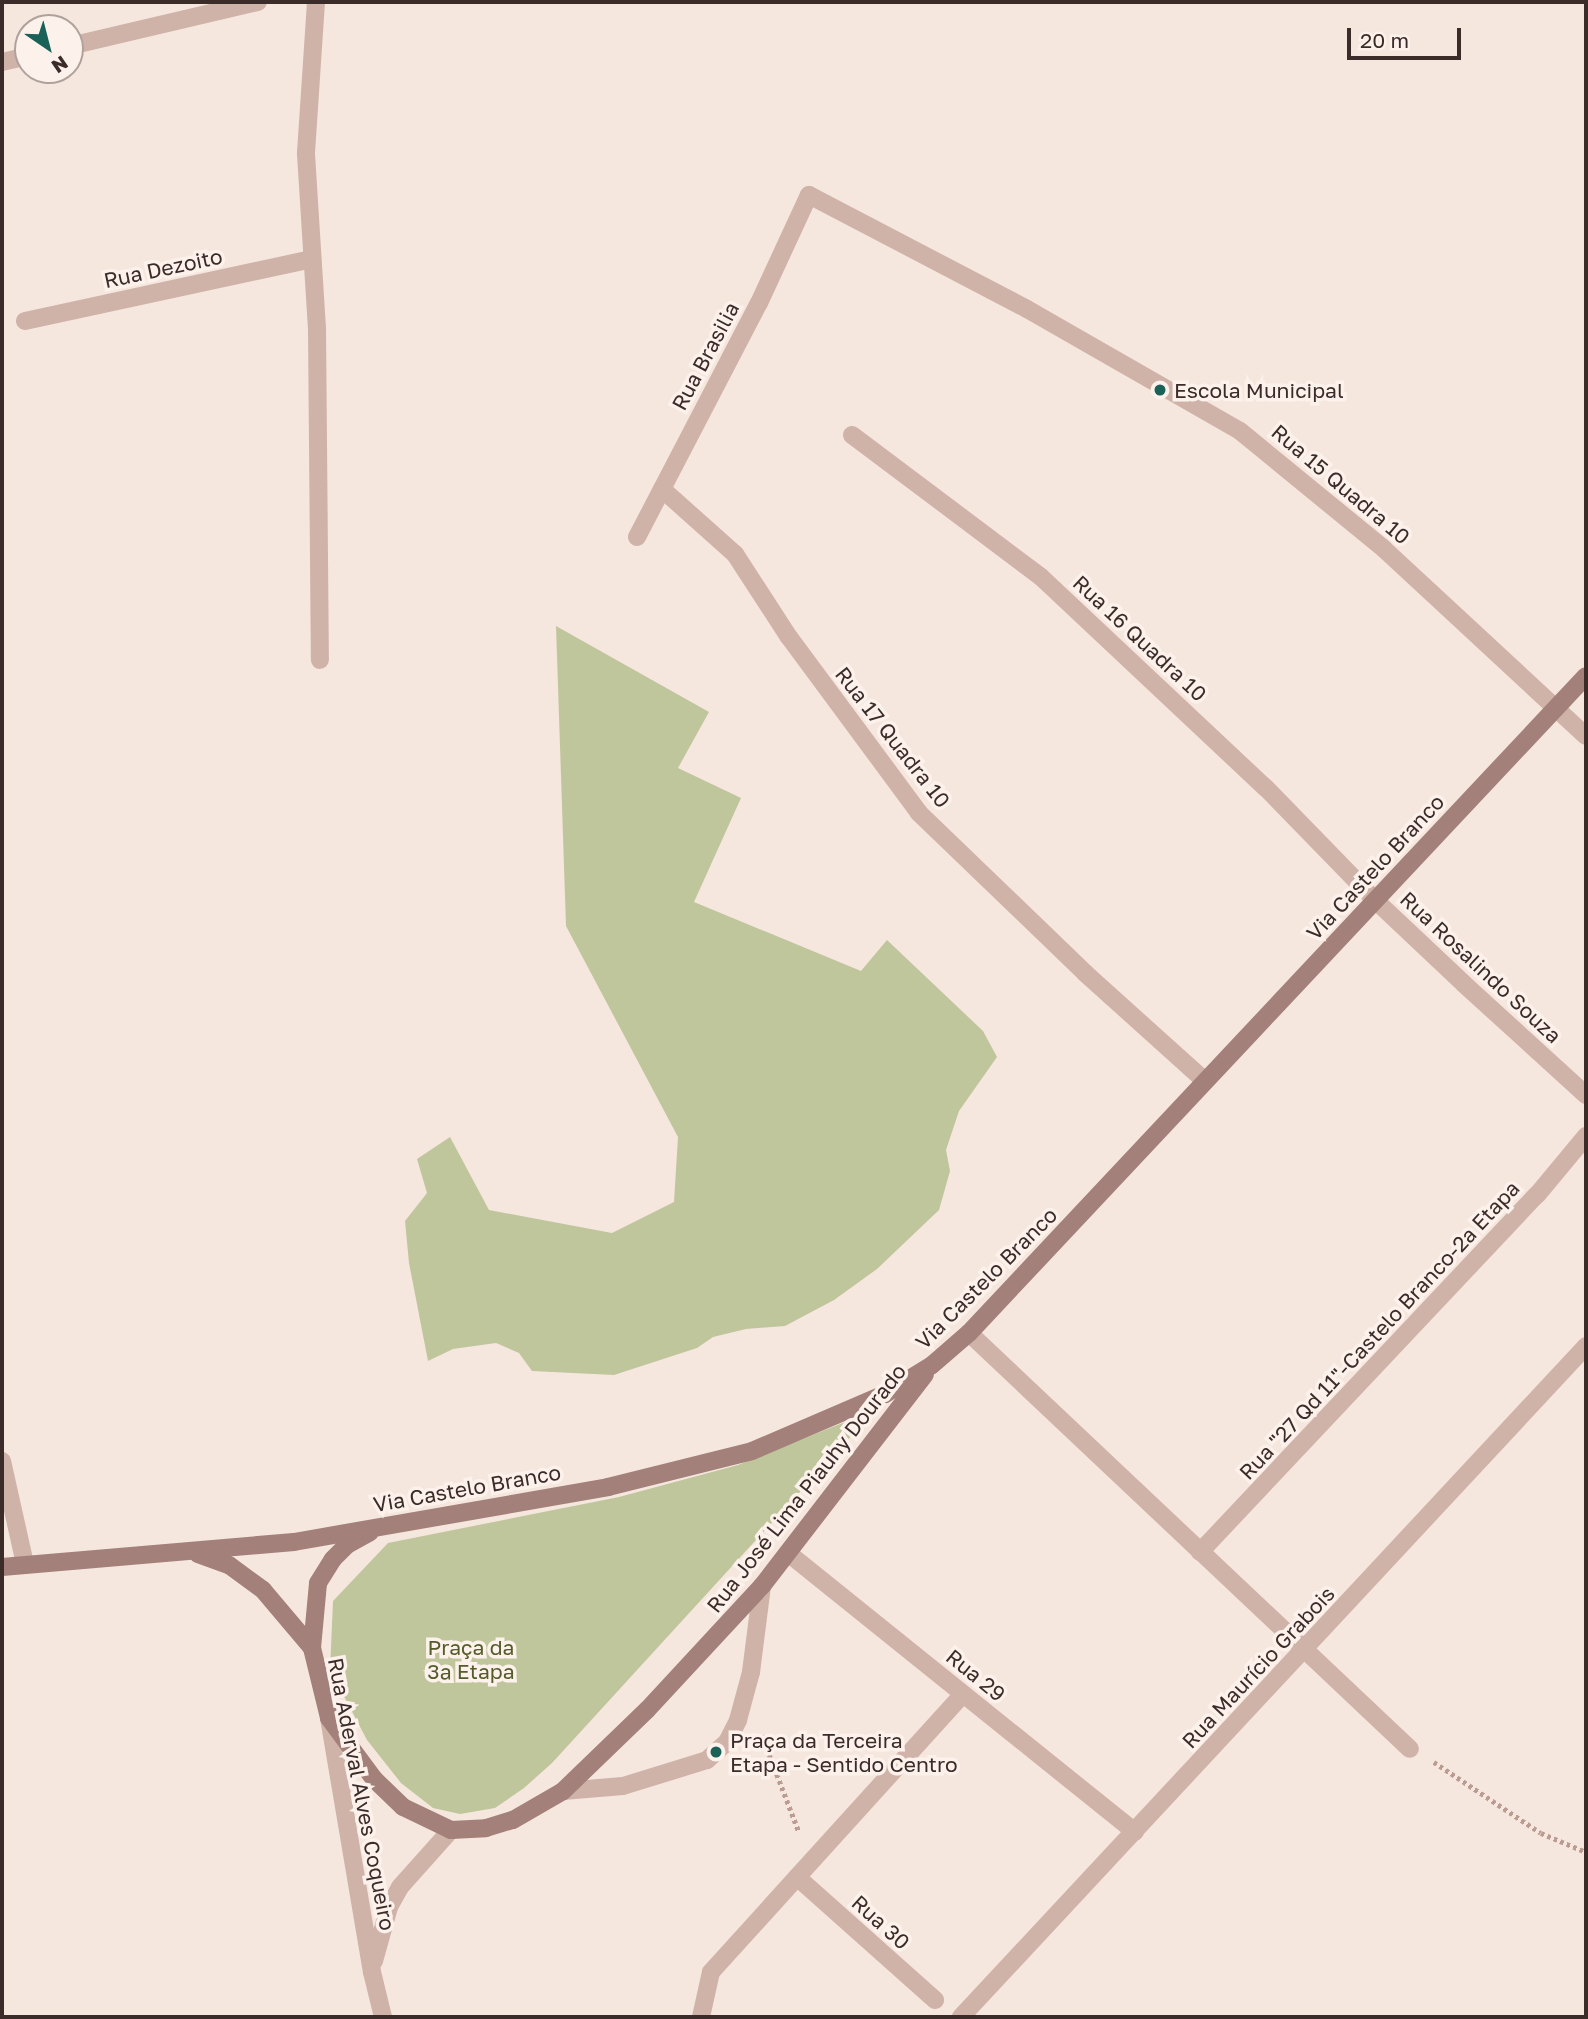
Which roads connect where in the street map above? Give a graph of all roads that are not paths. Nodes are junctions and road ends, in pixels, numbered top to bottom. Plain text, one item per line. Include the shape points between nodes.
1 (258, 2) edge
2 (316, 2) edge
3 (84, 43) edge
4 (809, 195) joint
5 (311, 259) junction
6 (24, 321) dead end
7 (852, 435) dead end
8 (662, 489) junction
9 (637, 537) dead end
10 (320, 660) dead end
11 (1586, 676) edge
12 (1558, 707) junction
13 (1586, 736) edge
14 (1376, 900) junction
15 (1204, 1080) junction
16 (1586, 1095) edge
17 (1586, 1136) edge
18 (969, 1333) junction
19 (1586, 1346) edge
20 (932, 1366) junction
21 (2, 1461) edge
22 (385, 1524) junction
23 (195, 1552) junction
24 (1200, 1552) junction
25 (788, 1553) junction
26 (25, 1564) junction
27 (2, 1567) edge
28 (762, 1586) junction
29 (312, 1648) junction
30 (1304, 1651) junction
31 (963, 1694) junction
32 (329, 1718) junction
33 (1410, 1749) road end
34 (563, 1791) junction
35 (451, 1830) junction
36 (1135, 1832) junction
37 (797, 1877) junction
38 (372, 1972) junction
39 (935, 2000) dead end
40 (383, 2017) edge
41 (701, 2017) edge
42 (961, 2017) edge

1 - 3 street
2 - 5 street via 306,154
4 - 8 street, Rua Brasilia via 759,303
4 - 12 street, Rua 15 Quadra 10 via 1027,309 1240,431 1384,549
5 - 6 street, Rua Dezoito
5 - 10 street via 317,343
7 - 14 street, Rua 16 Quadra 10 via 1041,577 1266,788
8 - 9 street, Rua Brasilia
8 - 15 street, Rua 17 Quadra 10 via 735,554 789,637 919,813
11 - 12 main road, Via Castelo Branco
12 - 13 street, Rua 15 Quadra 10
12 - 14 main road, Via Castelo Branco
14 - 15 main road, Via Castelo Branco
14 - 16 street, Rua Rosalindo Souza
15 - 18 main road, Via Castelo Branco
17 - 24 street, Rua "27 Qd 11"-Castelo Branco-2ª Etapa via 1537,1195
18 - 20 main road, Via Castelo Branco
18 - 24 street
19 - 30 street, Rua Maurício Grabois
20 - 22 main road, Via Castelo Branco via 874,1399 752,1451 608,1487
20 - 25 main road, Rua José Lima Piauhy Dourado
21 - 26 street
22 - 23 main road, Via Castelo Branco via 293,1542
22 - 29 main road via 347,1545 318,1583
23 - 26 main road, Via Castelo Branco
23 - 29 main road, Rua Aderval Alves Coqueiro via 229,1565 263,1590
24 - 30 street
25 - 28 main road, Rua José Lima Piauhy Dourado
25 - 31 street, Rua 29
26 - 27 main road, Via Castelo Branco
28 - 34 main road, Rua José Lima Piauhy Dourado via 647,1710
28 - 34 street via 746,1692 727,1742 707,1760 623,1786
29 - 32 main road, Rua Aderval Alves Coqueiro
30 - 33 street
30 - 36 street, Rua Maurício Grabois
31 - 36 street, Rua 29
31 - 37 street
32 - 35 main road, Rua José Lima Piauhy Dourado via 374,1779 403,1807
32 - 38 street, Rua Aderval Alves Coqueiro
34 - 35 main road, Rua José Lima Piauhy Dourado via 513,1820 486,1828
35 - 38 street via 394,1897 380,1932
36 - 42 street, Rua Maurício Grabois
37 - 39 street, Rua 30
37 - 41 street via 711,1972
38 - 40 street, Rua Aderval Alves Coqueiro

